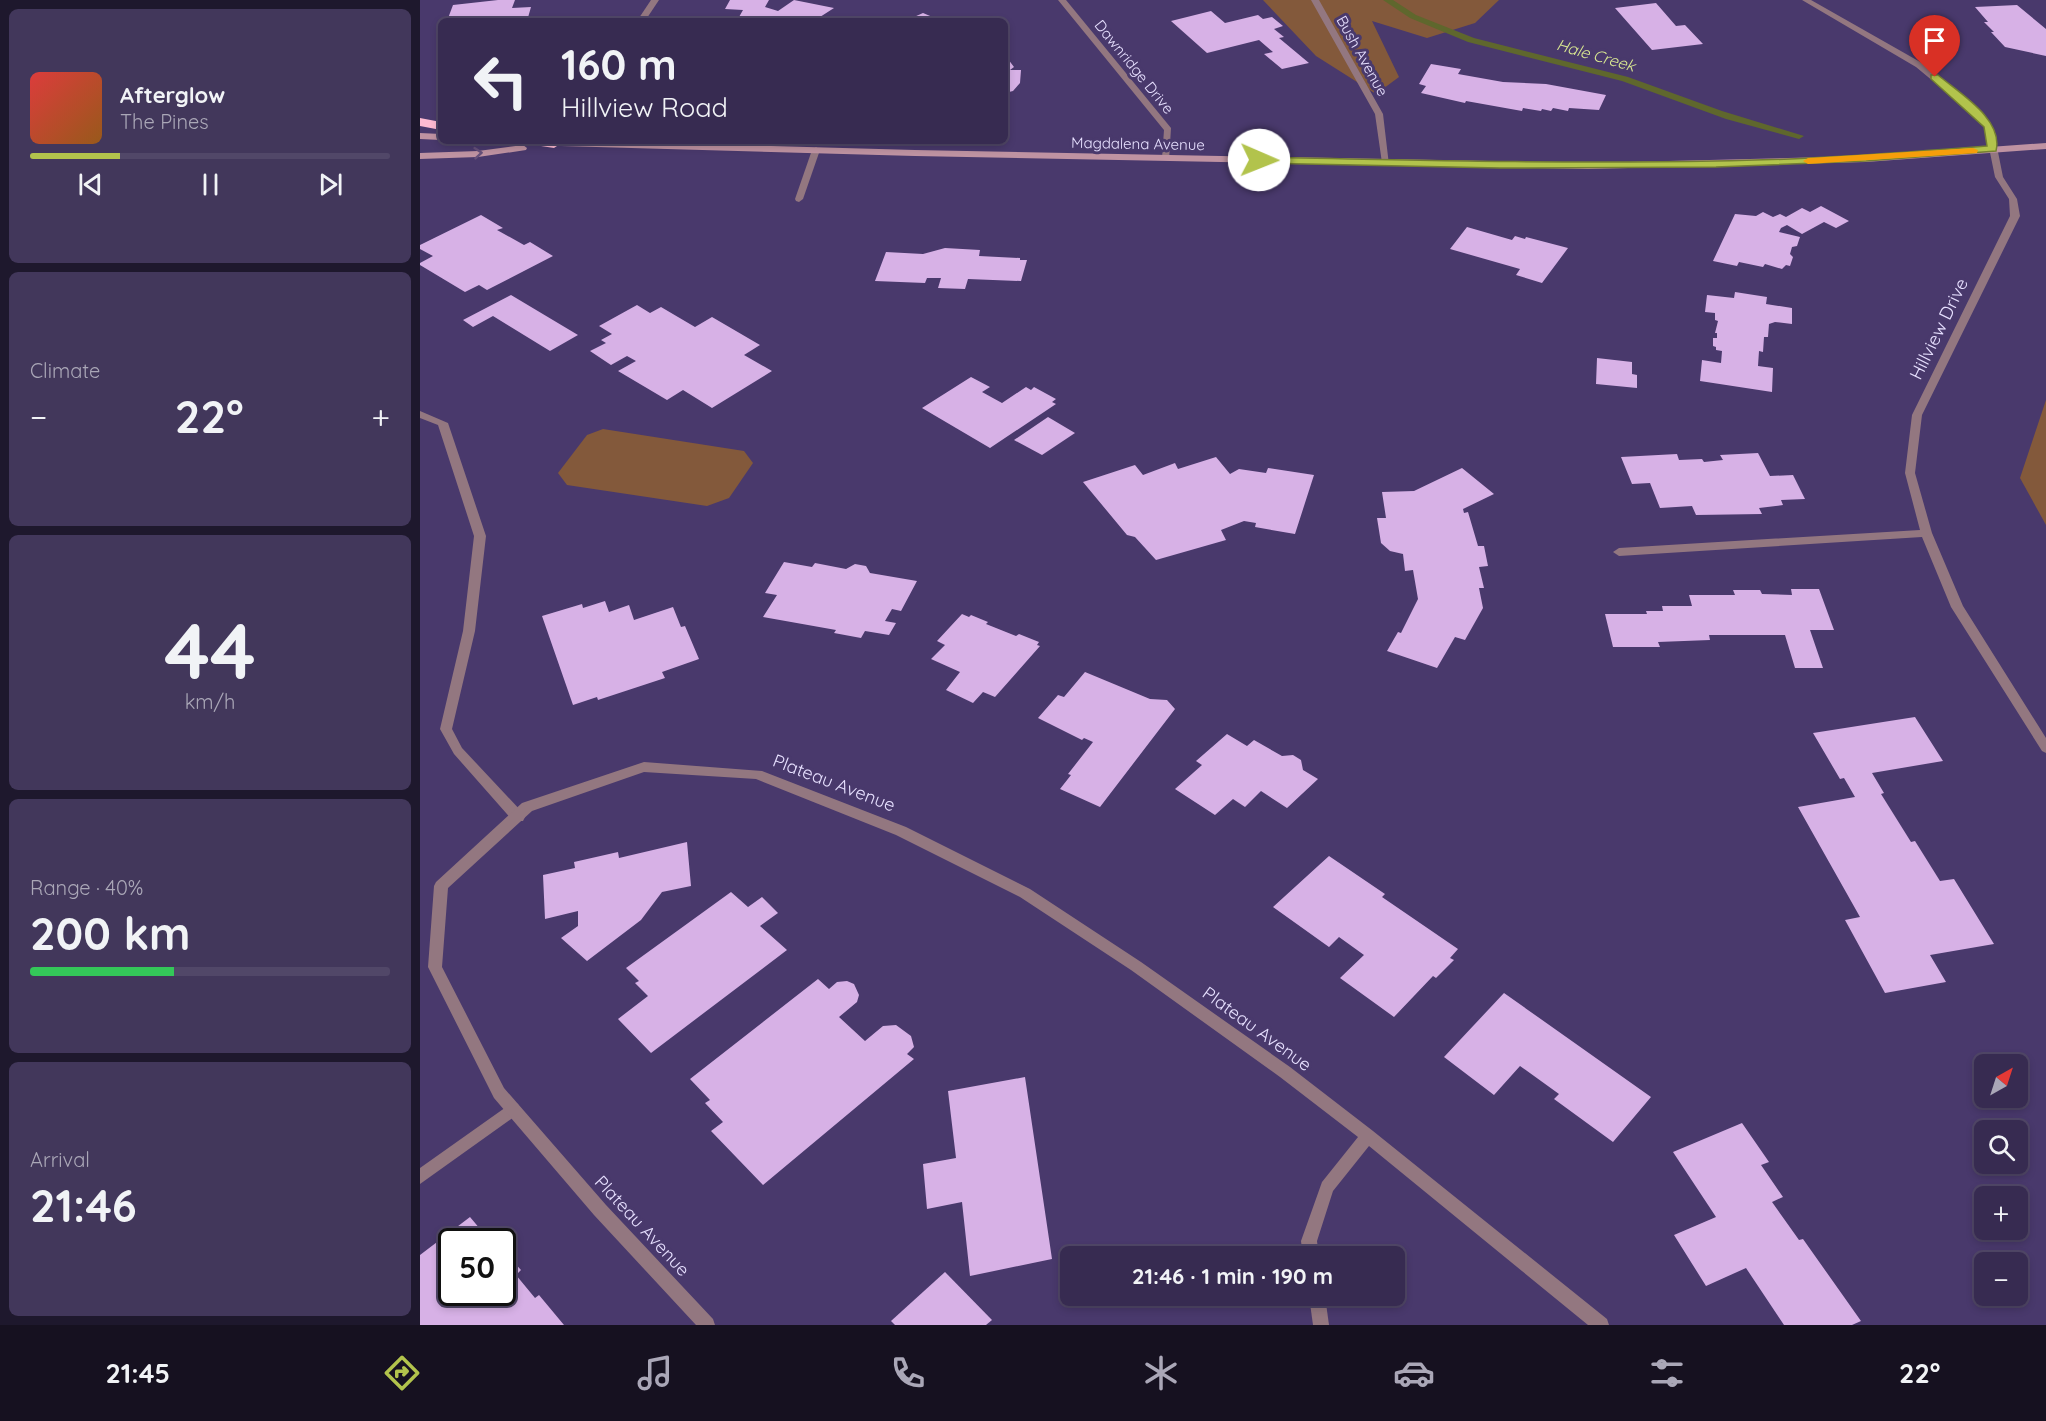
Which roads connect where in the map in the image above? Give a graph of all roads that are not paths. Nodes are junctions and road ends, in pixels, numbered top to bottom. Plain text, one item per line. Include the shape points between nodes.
1 (654, 0) edge
2 (1062, 0) edge
3 (1315, 0) edge
4 (1806, 0) edge
5 (643, 18) edge
6 (420, 122) edge
7 (438, 125) edge
8 (420, 136) edge
9 (438, 137) edge
10 (548, 144) edge
11 (592, 144) edge
12 (2046, 146) edge
13 (1993, 149) junction
14 (816, 150) junction
15 (420, 156) edge
16 (1166, 158) junction
17 (1386, 163) junction
18 (799, 199) dead end
19 (420, 414) edge
20 (1926, 533) junction
21 (1619, 552) dead end
22 (2046, 748) edge
23 (518, 818) junction
24 (513, 1109) junction
25 (1368, 1136) junction
26 (420, 1177) edge
27 (1310, 1246) edge
28 (1318, 1306) edge
29 (707, 1325) edge
30 (1321, 1325) edge
31 (1601, 1325) edge

1 - 5 street
2 - 16 street, Dawnridge Drive via 1168,130
3 - 17 street, Bush Avenue via 1379,114
4 - 13 street, Hillview Drive via 1935,77 1989,127
6 - 7 highway
8 - 9 main road
15 -> 10 main road, Magdalena Avenue via 478,154
11 - 14 main road, Magdalena Avenue
12 - 13 main road, Magdalena Avenue
13 - 17 main road, Magdalena Avenue via 1866,159 1716,164
13 - 20 street, Hillview Drive via 2001,181 2013,199 2015,216 1917,415 1910,473
14 - 16 main road, Magdalena Avenue
14 - 18 street
16 - 17 main road, Magdalena Avenue
19 - 23 street via 443,423 480,536 469,631 446,729 458,751
20 - 21 street
20 - 22 street, Hillview Drive via 1957,607
23 - 24 street, Plateau Avenue via 441,886 435,968 499,1093
23 - 25 street, Plateau Avenue via 526,807 644,767 757,774 901,831 1024,893 1136,966
24 - 26 street
24 - 29 street, Plateau Avenue
25 - 27 street via 1327,1187
25 - 31 street, Plateau Avenue
28 - 30 street

